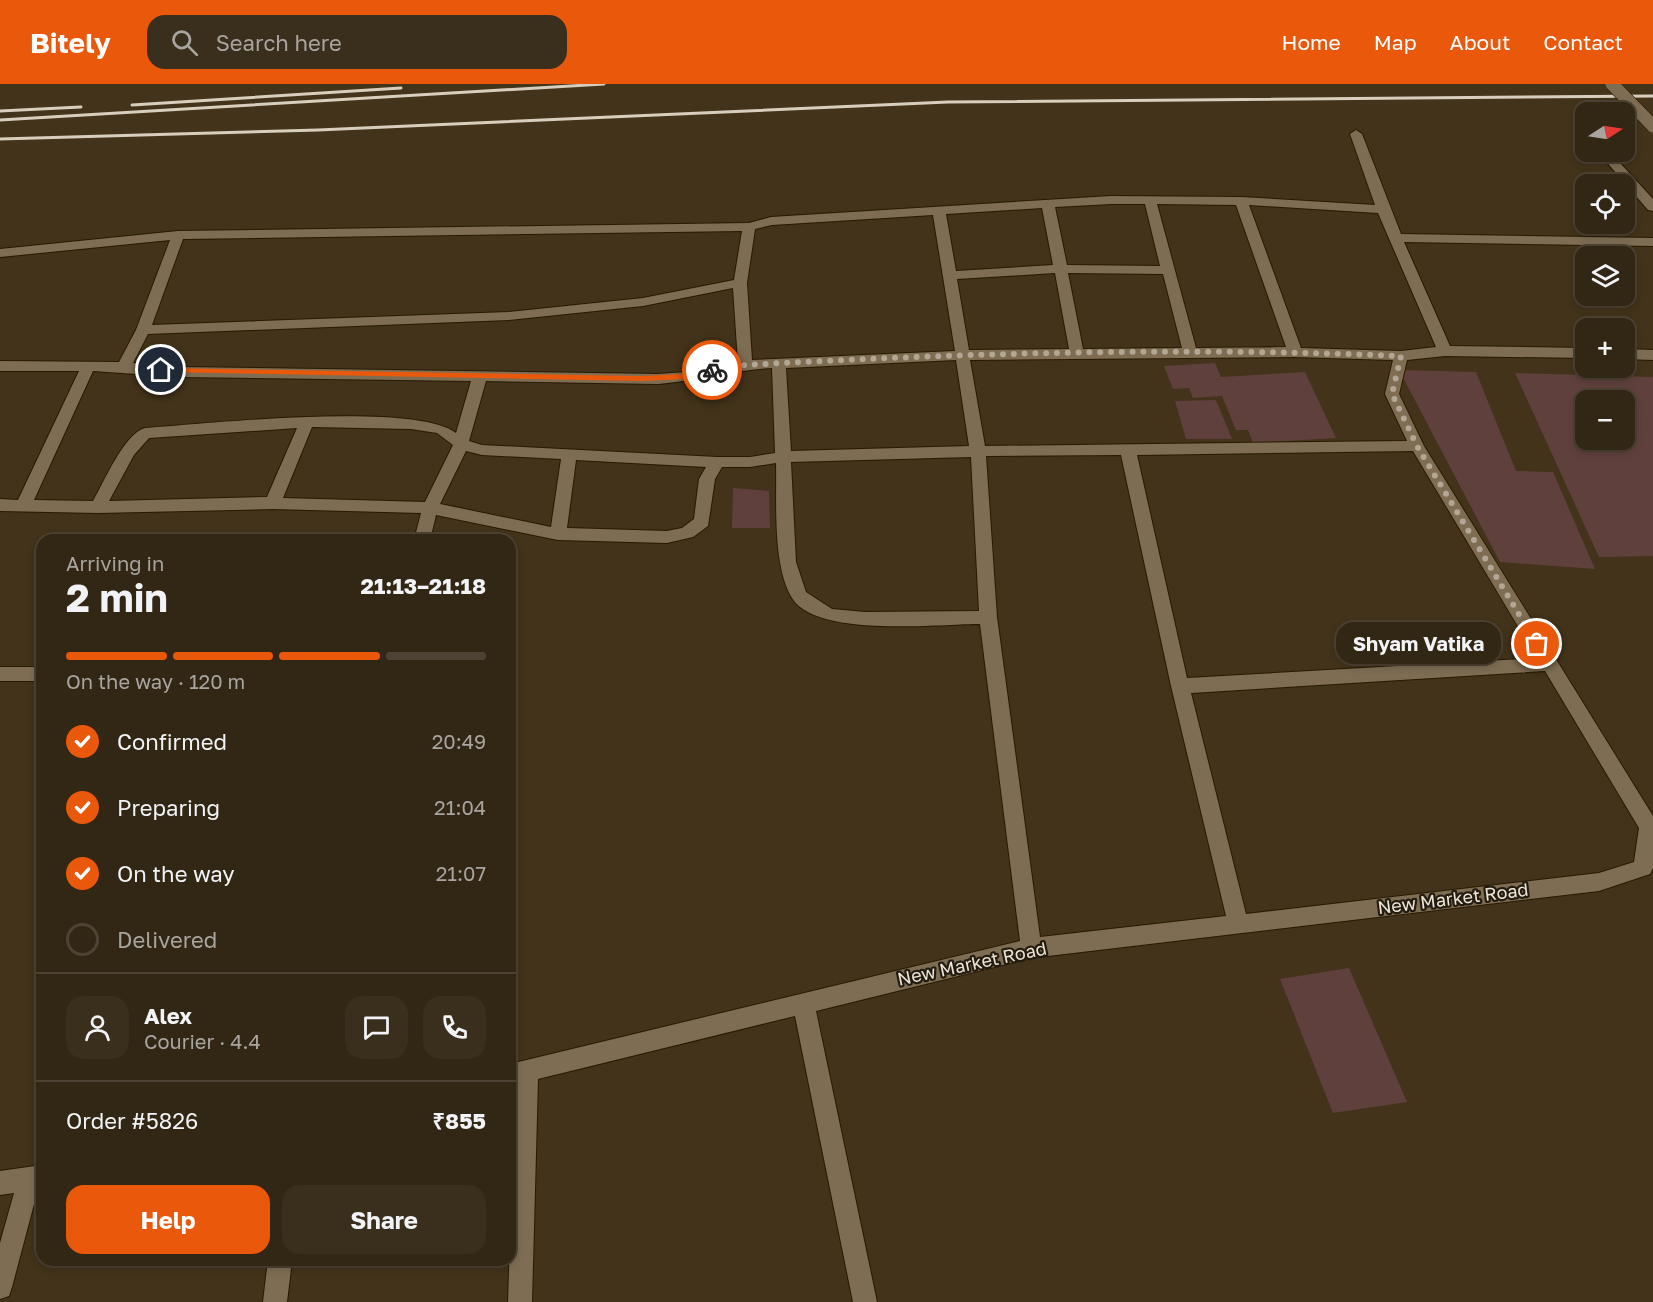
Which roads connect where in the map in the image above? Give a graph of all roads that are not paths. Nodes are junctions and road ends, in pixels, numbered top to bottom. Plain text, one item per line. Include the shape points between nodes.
1 (1612, 84) edge
2 (1653, 126) edge
3 (1356, 134) dead end
4 (1613, 162) edge
5 (1150, 200) junction
6 (1241, 201) junction
7 (1048, 204) junction
8 (1653, 207) edge
9 (1383, 209) junction
10 (939, 210) junction
11 (749, 227) junction
12 (178, 234) junction
13 (1396, 238) junction
14 (1653, 242) edge
15 (0, 253) edge
16 (1061, 269) junction
17 (1168, 270) junction
18 (950, 275) junction
19 (740, 283) junction
20 (143, 330) junction
21 (1445, 351) junction
22 (1190, 352) junction
23 (1295, 352) junction
24 (1575, 353) edge
25 (1077, 354) junction
26 (1635, 354) edge
27 (963, 355) junction
28 (1653, 355) edge
29 (1401, 356) junction
30 (778, 363) junction
31 (745, 365) junction
32 (0, 366) edge
33 (88, 367) junction
34 (124, 367) junction
35 (480, 376) junction
36 (307, 422) junction
37 (461, 444) junction
38 (1417, 446) junction
39 (978, 451) junction
40 (1128, 451) junction
41 (569, 456) junction
42 (781, 457) junction
43 (717, 462) junction
44 (273, 503) junction
45 (0, 505) edge
46 (23, 507) junction
47 (98, 507) junction
48 (430, 508) junction
49 (424, 534) edge
50 (558, 534) junction
51 (988, 617) junction
52 (1549, 664) junction
53 (0, 674) edge
54 (36, 674) edge
55 (1180, 686) junction
56 (1651, 831) edge
57 (1238, 924) junction
58 (1031, 948) junction
59 (803, 1002) junction
60 (518, 1073) edge
61 (35, 1178) edge
62 (0, 1184) edge
63 (279, 1266) edge
64 (0, 1287) edge
65 (275, 1302) edge
66 (520, 1302) edge
67 (865, 1302) edge

1 - 2 street, bridge
3 - 9 street
4 - 8 street
5 - 6 street
5 - 7 street
5 - 17 street
6 - 9 street
6 - 23 street
7 - 10 street
7 - 16 street
9 - 13 street
10 - 11 street via 771,221
10 - 18 street
11 - 12 street
11 - 19 street
12 - 15 street
12 - 20 street
13 - 14 street
13 - 21 street
16 - 17 street
16 - 18 street
16 - 25 street
17 - 22 street
18 - 27 street
19 - 20 street via 643,302 509,316
19 - 31 street
20 - 34 street
21 - 24 street
21 - 29 street
22 - 23 street
22 - 25 street
23 - 29 street
25 - 27 street
26 - 28 street
27 - 30 street
27 - 39 street
29 - 38 street, New Market Road via 1392,394
30 - 31 street
30 - 42 street
31 - 35 street via 658,379
32 - 33 street
33 - 34 street
33 - 46 street
34 - 35 street via 180,372
35 - 37 street
36 - 37 street via 411,424 441,429
36 - 44 street
36 - 47 street via 145,433 128,452
37 - 41 street via 482,450
37 - 48 street
38 - 40 street
38 - 52 street, New Market Road
39 - 40 street
39 - 42 street
39 - 51 street
40 - 55 street
41 - 43 street
41 - 50 street
42 - 43 street
42 - 51 street via 788,562 799,596 828,615 865,619
43 - 50 street via 707,479 702,522 687,533 667,537
44 - 47 street
44 - 48 street
45 - 46 street
46 - 47 street
48 - 49 street
48 - 50 street
51 - 58 street
52 - 55 street
52 - 56 street, New Market Road
53 - 54 street
55 - 57 street
56 - 57 street, New Market Road via 1643,868 1599,882
57 - 58 street, New Market Road
58 - 59 street, New Market Road
59 - 60 street, New Market Road
59 - 67 street
60 - 66 street
61 - 62 street
61 - 64 street
63 - 65 street

